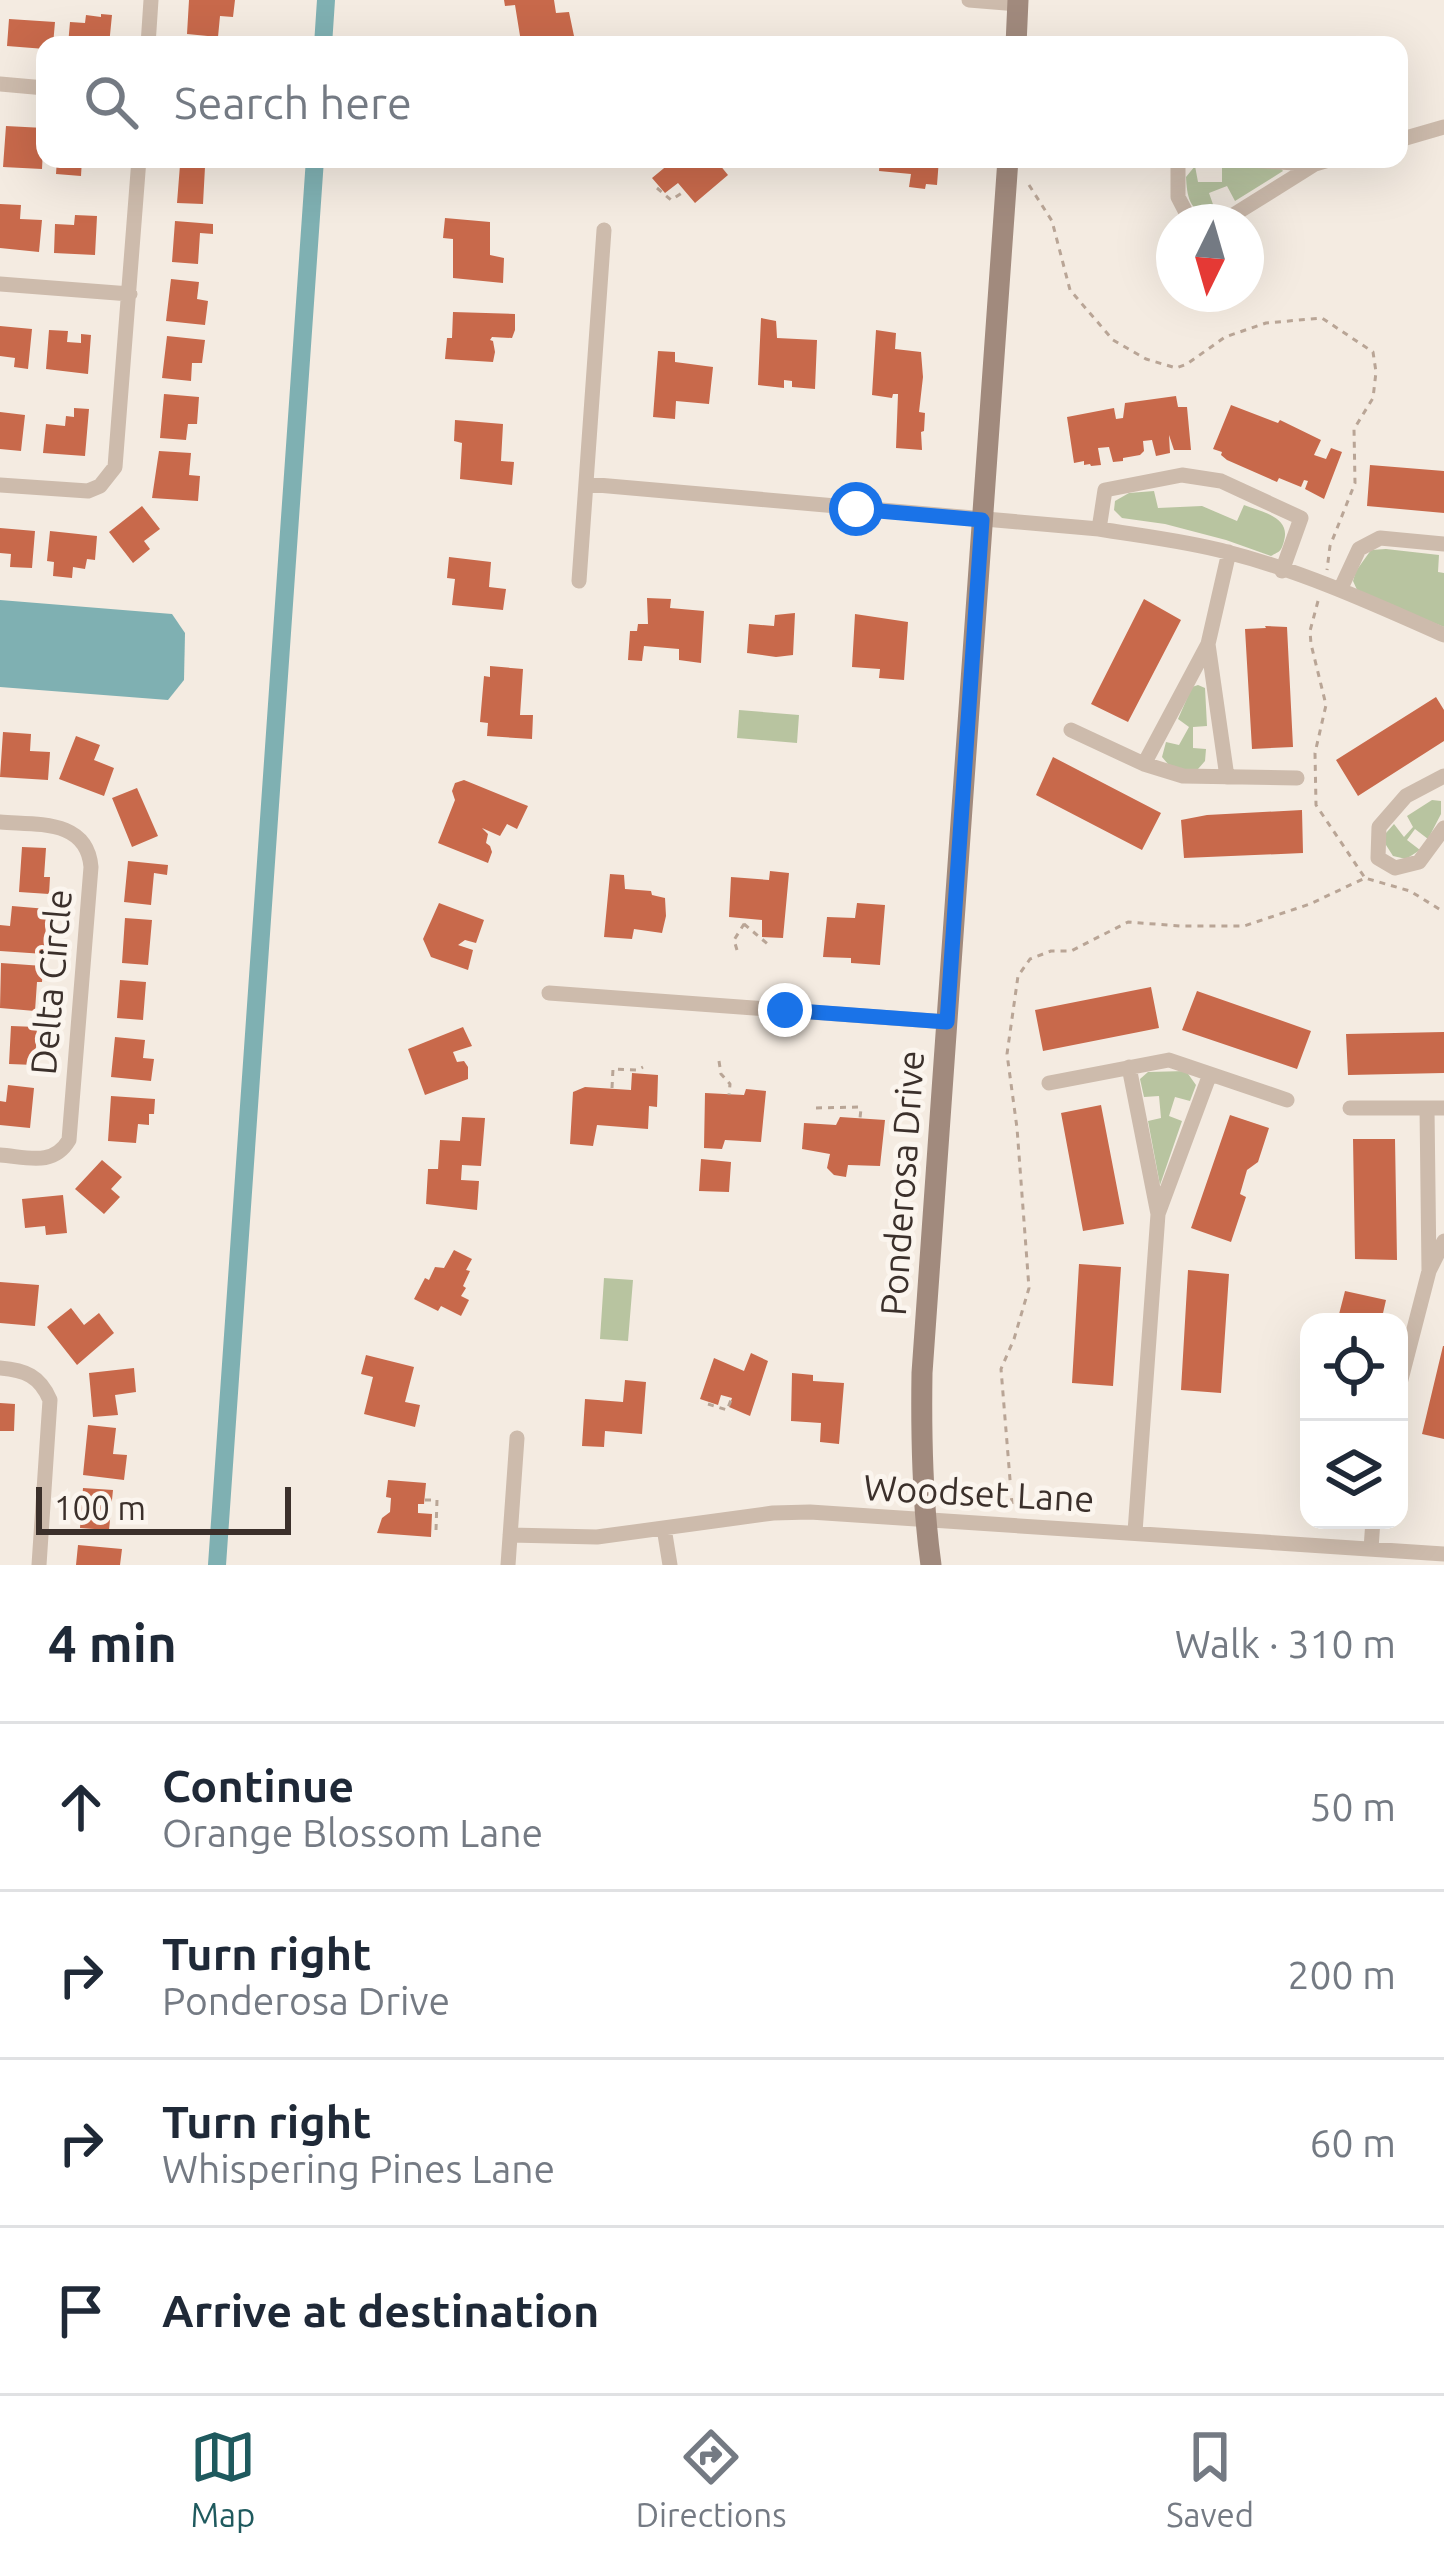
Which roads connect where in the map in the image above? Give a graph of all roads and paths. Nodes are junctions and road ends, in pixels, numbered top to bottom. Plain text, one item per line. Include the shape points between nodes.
1 (151, 0) edge
2 (969, 0) edge
3 (1018, 2) edge
4 (149, 36) edge
5 (1016, 36) edge
6 (0, 84) edge
7 (36, 87) edge
8 (1444, 127) edge
9 (1408, 137) edge
10 (138, 168) edge
11 (1007, 168) edge
12 (1178, 168) edge
13 (1312, 168) edge
14 (1029, 185) dead end
15 (657, 188) dead end
16 (685, 190) dead end
17 (1181, 204) edge
18 (1252, 204) edge
19 (604, 230) dead end
20 (0, 284) edge
21 (130, 294) junction
22 (586, 484) junction
23 (0, 485) edge
24 (982, 520) junction
25 (1100, 529) junction
26 (1444, 544) edge
27 (1229, 552) junction
28 (1282, 571) junction
29 (1327, 572) dead end
30 (579, 581) dead end
31 (1340, 590) junction
32 (1319, 600) dead end
33 (1444, 635) edge
34 (1208, 644) junction
35 (1071, 730) dead end
36 (1144, 764) junction
37 (1227, 776) junction
38 (1444, 776) edge
39 (1297, 778) dead end
40 (0, 822) edge
41 (1444, 828) edge
42 (1365, 878) junction
43 (1444, 912) edge
44 (770, 946) dead end
45 (737, 950) dead end
46 (549, 993) dead end
47 (947, 1022) junction
48 (719, 1061) dead end
49 (643, 1067) dead end
50 (1129, 1067) junction
51 (1210, 1074) junction
52 (1049, 1083) dead end
53 (612, 1088) dead end
54 (730, 1095) dead end
55 (1287, 1100) dead end
56 (816, 1108) dead end
57 (1350, 1108) dead end
58 (1436, 1108) edge
59 (860, 1118) dead end
60 (0, 1155) edge
61 (1158, 1214) junction
62 (1444, 1241) edge
63 (1429, 1271) junction
64 (1408, 1352) edge
65 (0, 1368) edge
66 (731, 1400) dead end
67 (707, 1404) dead end
68 (518, 1438) dead end
69 (425, 1500) dead end
70 (1012, 1504) dead end
71 (925, 1520) junction
72 (664, 1528) junction
73 (1372, 1529) edge
74 (436, 1530) dead end
75 (1135, 1532) junction
76 (511, 1535) junction
77 (1371, 1549) junction
78 (1444, 1554) edge
79 (39, 1565) edge
80 (508, 1565) edge
81 (670, 1565) edge
82 (931, 1565) edge

1 - 4 street
2 - 3 street
3 - 5 street
6 - 7 street
8 - 9 street
10 - 21 street
11 - 24 street, Ponderosa Drive
12 - 17 street
13 - 18 street
14 - 29 path via 1052,221 1070,290 1113,340 1146,358 1176,368 1266,323 1322,317 1373,352 1373,398 1354,429 1355,483
15 - 16 path via 671,200
19 - 22 street
20 - 21 street
21 - 23 street via 115,467 88,491
22 - 24 street
22 - 30 street
24 - 25 street
24 - 47 street, Ponderosa Drive
25 - 27 street
25 - 28 street via 1105,490 1182,476 1221,482 1301,518
26 - 31 street via 1380,538 1360,549
27 - 28 street
27 - 34 street
28 - 31 street
31 - 33 street
32 - 42 path via 1310,631 1326,705 1315,753 1316,805
34 - 36 street
34 - 37 street
35 - 36 street
36 - 37 street via 1183,776
37 - 39 street
38 - 41 street via 1406,796 1379,827 1378,858 1395,868 1419,862
40 - 60 street, Delta Circle via 66,828 85,843 91,867 69,1140 53,1158
42 - 43 path
42 - 70 path via 1244,926 1128,922 1071,951 1030,958 1018,976 1007,1054 1029,1288 1001,1369
44 - 45 path via 744,921
46 - 47 street
47 - 71 street, Ponderosa Drive via 922,1373
48 - 54 path
49 - 53 path via 613,1069
50 - 51 street via 1169,1060
50 - 52 street
50 - 61 street
51 - 55 street
51 - 61 street
56 - 59 path via 858,1107
57 - 58 street
58 - 63 street
61 - 75 street
62 - 63 street
63 - 64 street
65 - 79 street via 27,1372 50,1400
66 - 67 path via 727,1410
68 - 76 street
69 - 74 path via 437,1500
71 - 72 street, Woodset Lane via 773,1513
71 - 75 street, Woodset Lane
71 - 82 street, Ponderosa Drive
72 - 76 street, Woodset Lane
72 - 81 street
73 - 77 street
75 - 77 street, Woodset Lane
76 - 80 street
77 - 78 street, Woodset Lane

